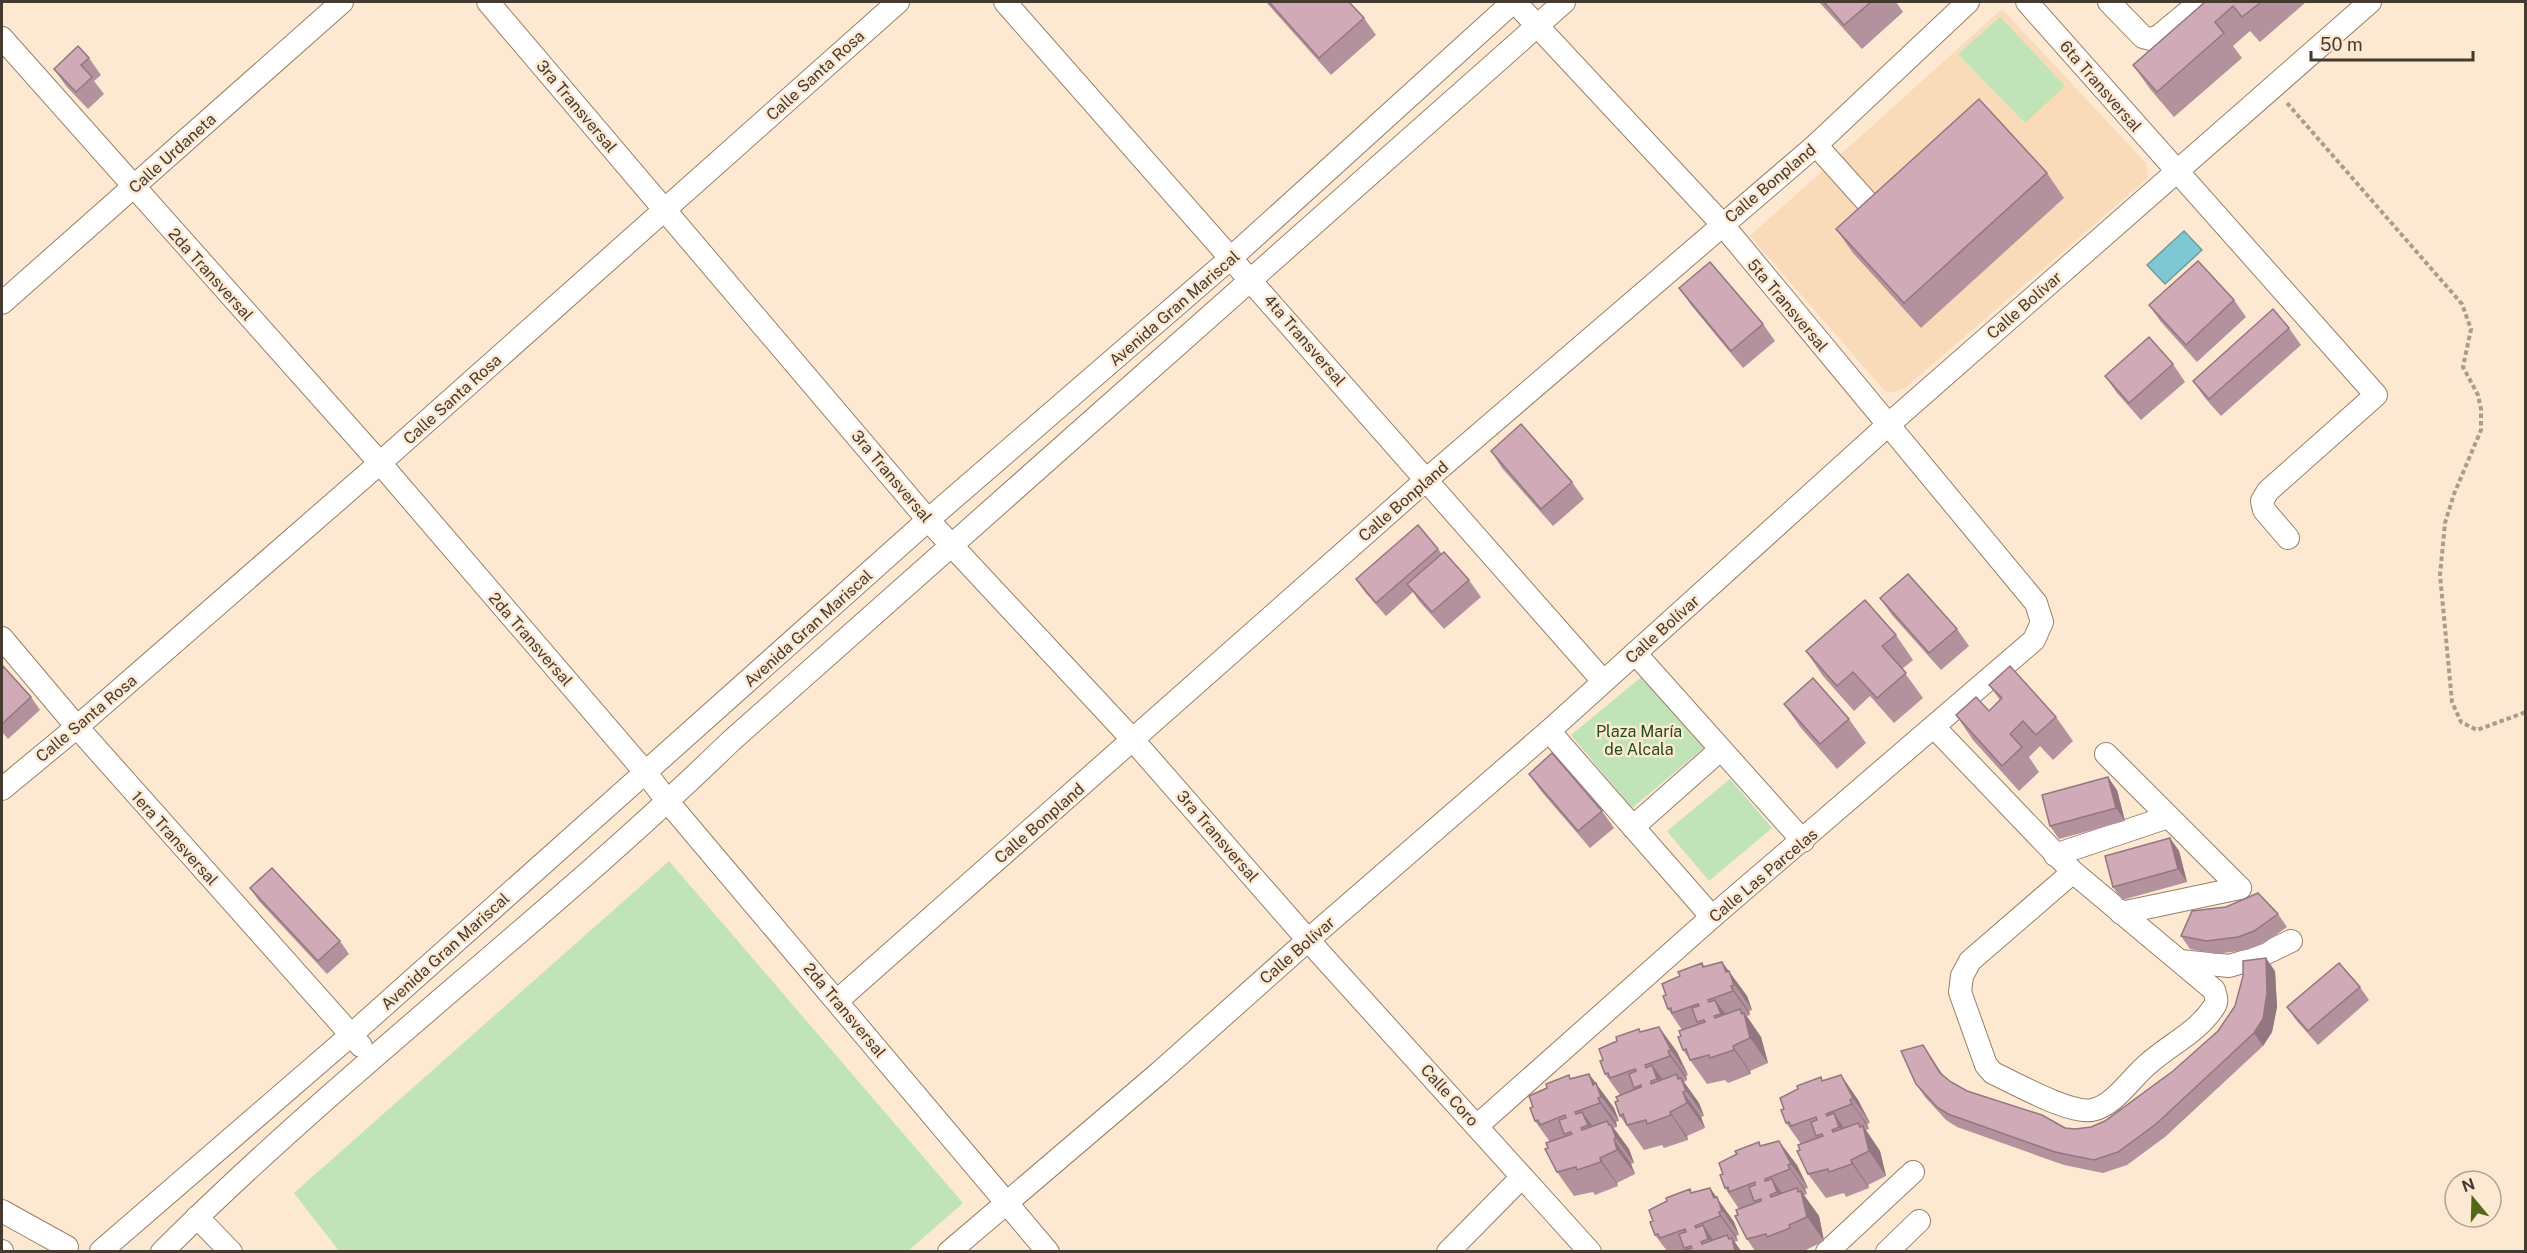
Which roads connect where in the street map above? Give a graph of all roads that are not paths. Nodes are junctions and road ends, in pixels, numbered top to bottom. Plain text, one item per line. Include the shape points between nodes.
1 (342, 2) edge
2 (488, 2) edge
3 (898, 2) edge
4 (1005, 2) edge
5 (1514, 2) edge
6 (1564, 2) edge
7 (1968, 2) edge
8 (2027, 2) edge
9 (2109, 2) edge
10 (2200, 2) edge
11 (2370, 2) edge
12 (1538, 25) junction
13 (2, 38) edge
14 (1816, 145) junction
15 (2176, 171) junction
16 (134, 187) junction
17 (1868, 203) edge
18 (665, 209) junction
19 (1722, 224) junction
20 (1232, 257) junction
21 (1251, 278) junction
22 (2, 303) edge
23 (1888, 425) junction
24 (380, 463) junction
25 (1426, 480) junction
26 (928, 520) junction
27 (2288, 538) dead end
28 (951, 545) junction
29 (2042, 622) joint
30 (2, 638) edge
31 (1635, 652) junction
32 (1603, 681) junction
33 (77, 727) junction
34 (1934, 727) junction
35 (1549, 731) junction
36 (1133, 740) junction
37 (1720, 750) junction
38 (2106, 754) dead end
39 (646, 773) junction
40 (2, 789) edge
41 (668, 802) junction
42 (2168, 817) junction
43 (1633, 827) junction
44 (1803, 841) junction
45 (2055, 855) junction
46 (2073, 872) junction
47 (2121, 913) junction
48 (1712, 917) junction
49 (1308, 940) junction
50 (2291, 941) dead end
51 (2180, 961) junction
52 (837, 1001) junction
53 (351, 1035) junction
54 (372, 1058) junction
55 (1478, 1125) junction
56 (1913, 1172) dead end
57 (1522, 1177) junction
58 (1007, 1202) junction
59 (2, 1211) edge
60 (197, 1217) junction
61 (1919, 1221) dead end
62 (62, 1249) edge
63 (101, 1251) edge
64 (162, 1251) edge
65 (231, 1251) edge
66 (949, 1251) edge
67 (1048, 1251) edge
68 (1448, 1251) edge
69 (1590, 1251) edge
70 (1827, 1251) edge
71 (1887, 1251) edge

1 - 16 street, Calle Urdaneta
2 - 18 street, 3ra Transversal
3 - 18 street, Calle Santa Rosa
4 - 20 street, 4ta Transversal
5 - 12 street, 5ta Transversal
5 - 20 street, Avenida Gran Mariscal
6 - 12 street, Avenida Gran Mariscal
7 - 14 street, Calle Bonpland
8 - 15 street, 6ta Transversal
9 - 10 street via 2143,37 2151,39
11 - 15 street, Calle Bolívar
12 - 19 street, 5ta Transversal
12 - 21 street, Avenida Gran Mariscal
13 - 16 street, 2da Transversal
14 - 17 street
14 - 19 street, Calle Bonpland
15 - 23 street, Calle Bolívar
15 - 27 street, 6ta Transversal via 2376,395 2268,491 2262,501 2264,510
16 - 22 street, Calle Urdaneta
16 - 24 street, 2da Transversal
18 - 24 street, Calle Santa Rosa
18 - 26 street, 3ra Transversal
19 - 23 street, 5ta Transversal
19 - 25 street, Calle Bonpland
20 - 21 street, 4ta Transversal
20 - 26 street, Avenida Gran Mariscal
21 - 25 street, 4ta Transversal
21 - 28 street, Avenida Gran Mariscal
23 - 29 street, 5ta Transversal via 2036,603
23 - 31 street, Calle Bolívar
24 - 33 street, Calle Santa Rosa
24 - 39 street, 2da Transversal
25 - 32 street, 4ta Transversal
25 - 36 street, Calle Bonpland
26 - 28 street, 3ra Transversal
26 - 39 street, Avenida Gran Mariscal
28 - 36 street, 3ra Transversal
28 - 41 street, Avenida Gran Mariscal
29 - 34 street, Calle Las Parcelas via 2034,640
30 - 33 street, 1era Transversal
31 - 32 street, Calle Bolívar
31 - 37 street
32 - 35 street, Calle Bolívar
33 - 40 street, Calle Santa Rosa
33 - 53 street, 1era Transversal
34 - 44 street, Calle Las Parcelas
34 - 45 street
35 - 43 street
35 - 49 street, Calle Bolívar
36 - 49 street, 3ra Transversal
36 - 52 street, Calle Bonpland
37 - 43 street
37 - 44 street
38 - 42 street
39 - 41 street, 2da Transversal
39 - 53 street, Avenida Gran Mariscal
41 - 52 street, 2da Transversal
41 - 54 street, Avenida Gran Mariscal
42 - 45 street
42 - 47 street via 2240,888
43 - 48 street
44 - 48 street, Calle Las Parcelas
45 - 46 street
46 - 47 street
46 - 51 street via 1970,961 1962,976 1960,992 1964,1007 1986,1065 1993,1073 2082,1111 2104,1106 2149,1062 2194,1031 2215,1006 2214,990
47 - 51 street
48 - 55 street, Calle Las Parcelas
49 - 55 street, Calle Coro
49 - 58 street, Calle Bolívar
50 - 51 street via 2229,966
52 - 58 street, 2da Transversal
53 - 54 street, 1era Transversal
53 - 63 street, Avenida Gran Mariscal
54 - 60 street, Avenida Gran Mariscal
55 - 57 street, Calle Coro
56 - 70 street
57 - 68 street
57 - 69 street, Calle Coro
58 - 66 street, Calle Bolívar
58 - 67 street, 2da Transversal
59 - 62 street
60 - 64 street, Avenida Gran Mariscal
60 - 65 street
61 - 71 street
62 - 63 street via 84,1246

